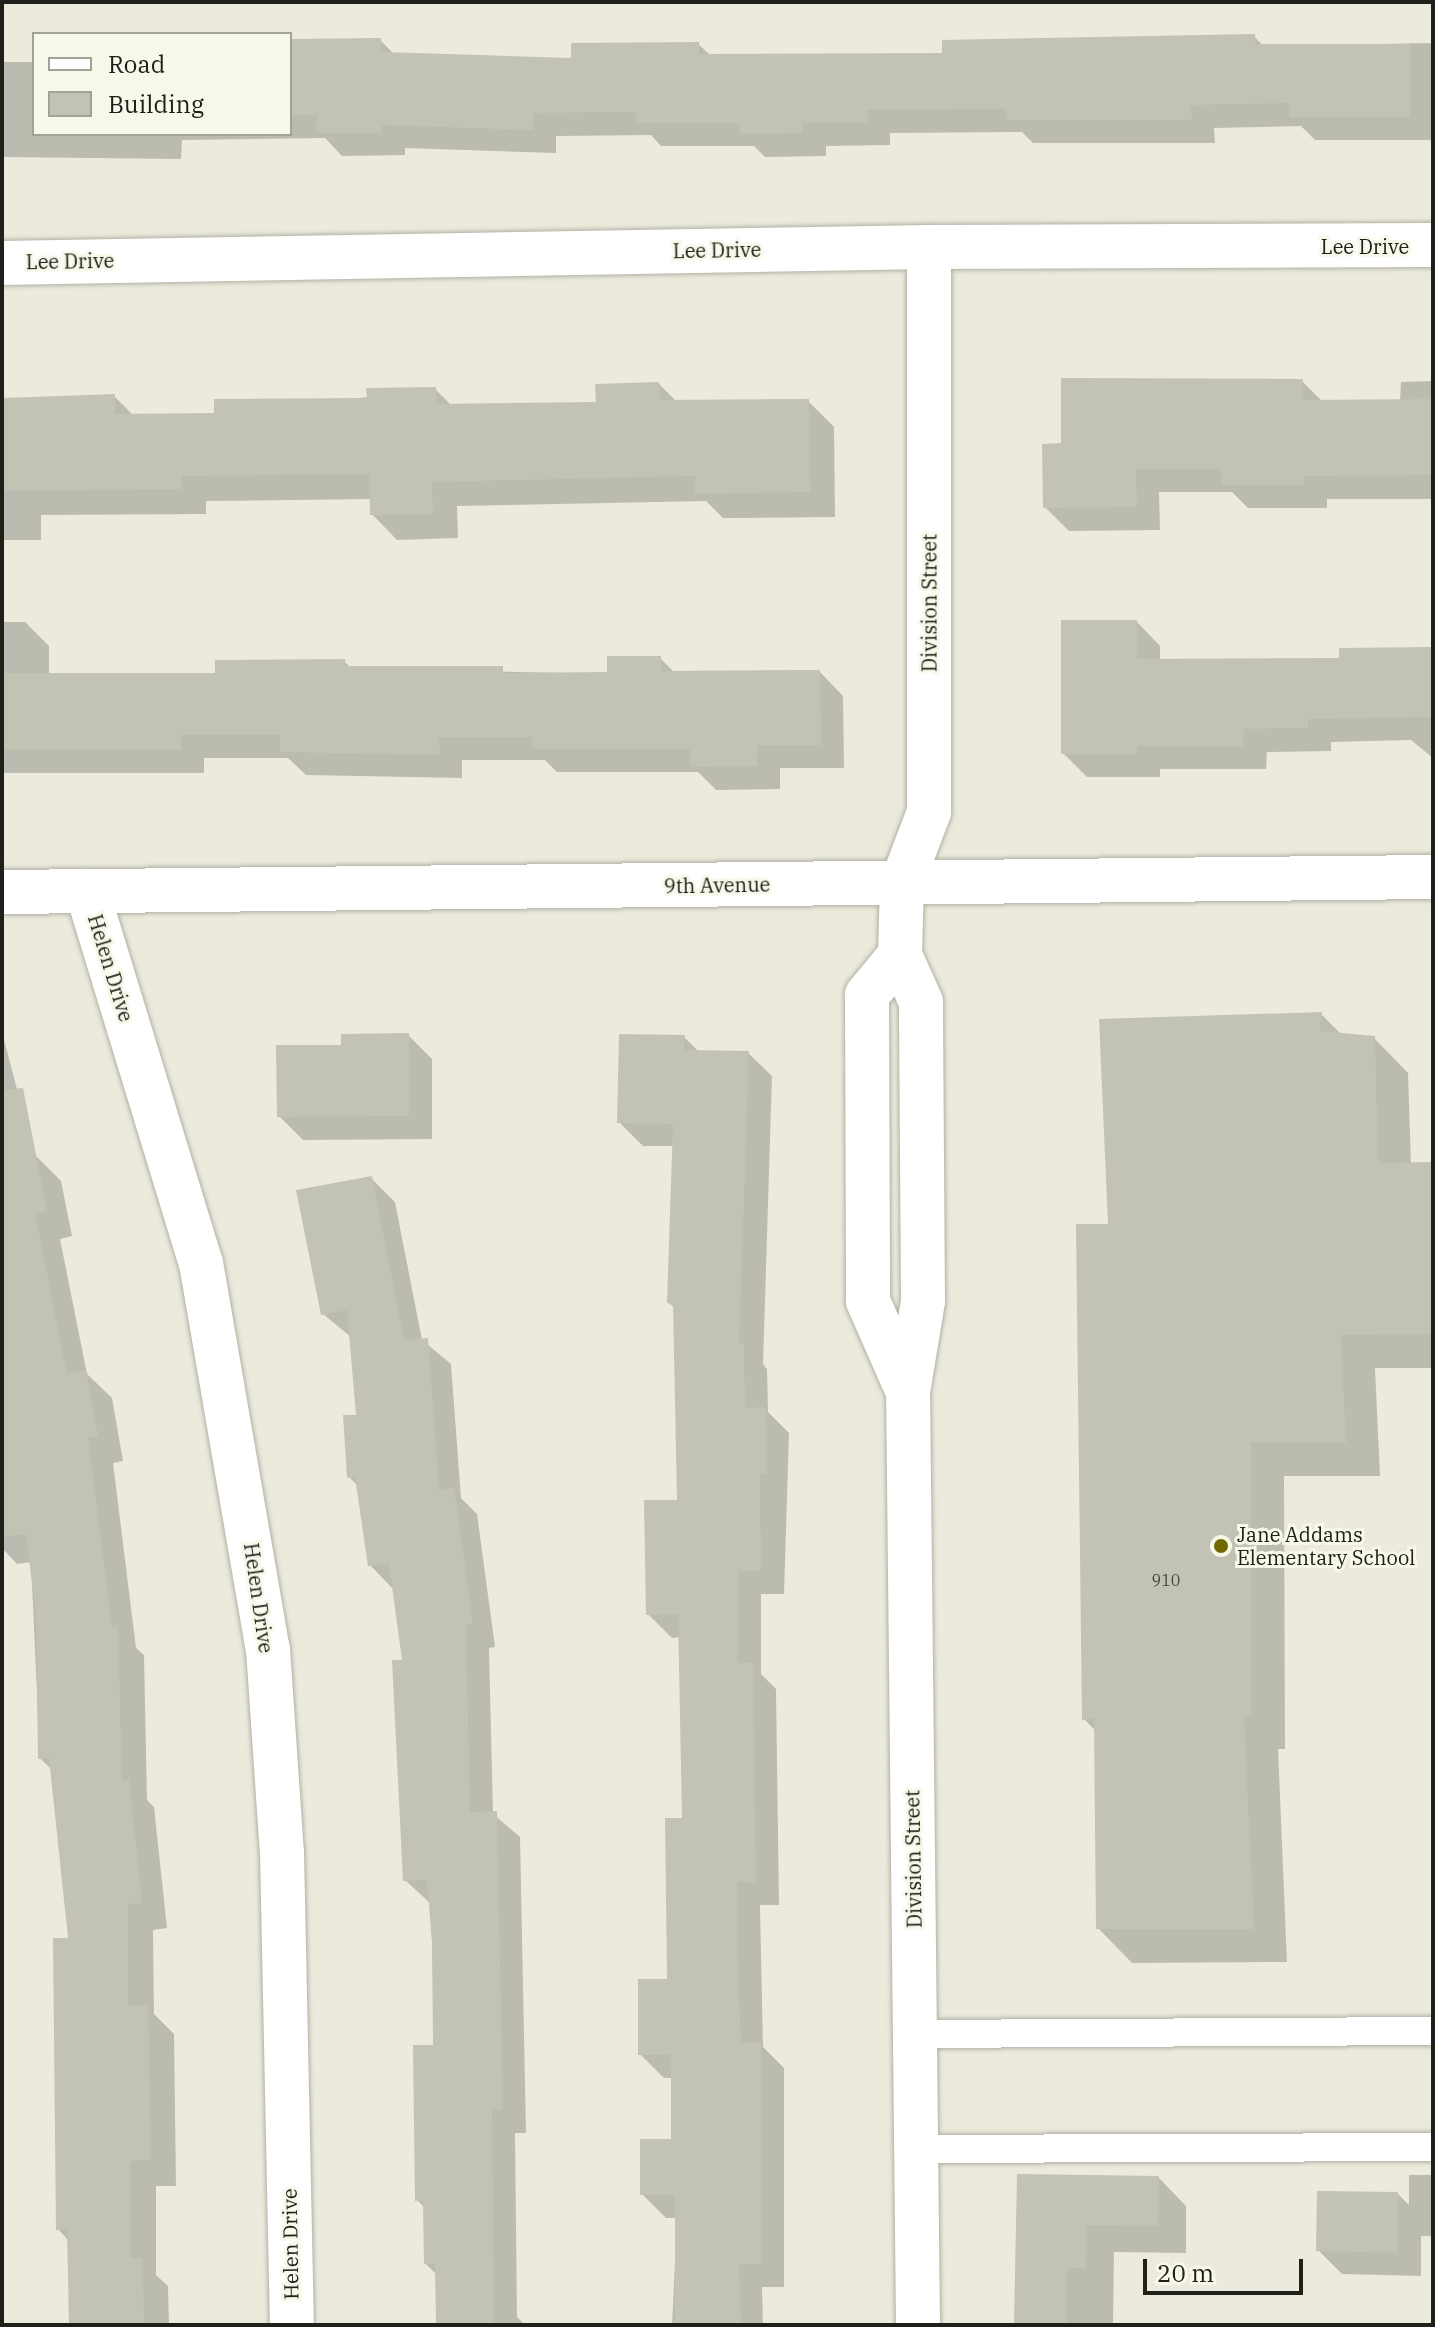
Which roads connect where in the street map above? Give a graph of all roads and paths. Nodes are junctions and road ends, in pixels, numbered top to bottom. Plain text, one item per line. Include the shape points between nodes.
1 (1433, 245) edge
2 (929, 247) junction
3 (2, 263) edge
4 (1433, 877) edge
5 (902, 883) junction
6 (87, 891) junction
7 (2, 892) edge
8 (1433, 2031) edge
9 (915, 2034) junction
10 (1433, 2147) edge
11 (916, 2149) junction
12 (292, 2325) edge
13 (918, 2325) edge

1 - 2 street, Lee Drive
2 - 3 street, Lee Drive
2 - 5 street, Division Street via 929,812
4 - 5 street, 9th Avenue
5 - 6 street, 9th Avenue
5 - 9 street, Division Street via 900,955 921,1002 923,1301 908,1392
6 - 7 street, 9th Avenue
6 - 12 street, Helen Drive via 201,1263 268,1649 282,1852
8 - 9 lane
9 - 11 street, Division Street
10 - 11 lane
11 - 13 street, Division Street

